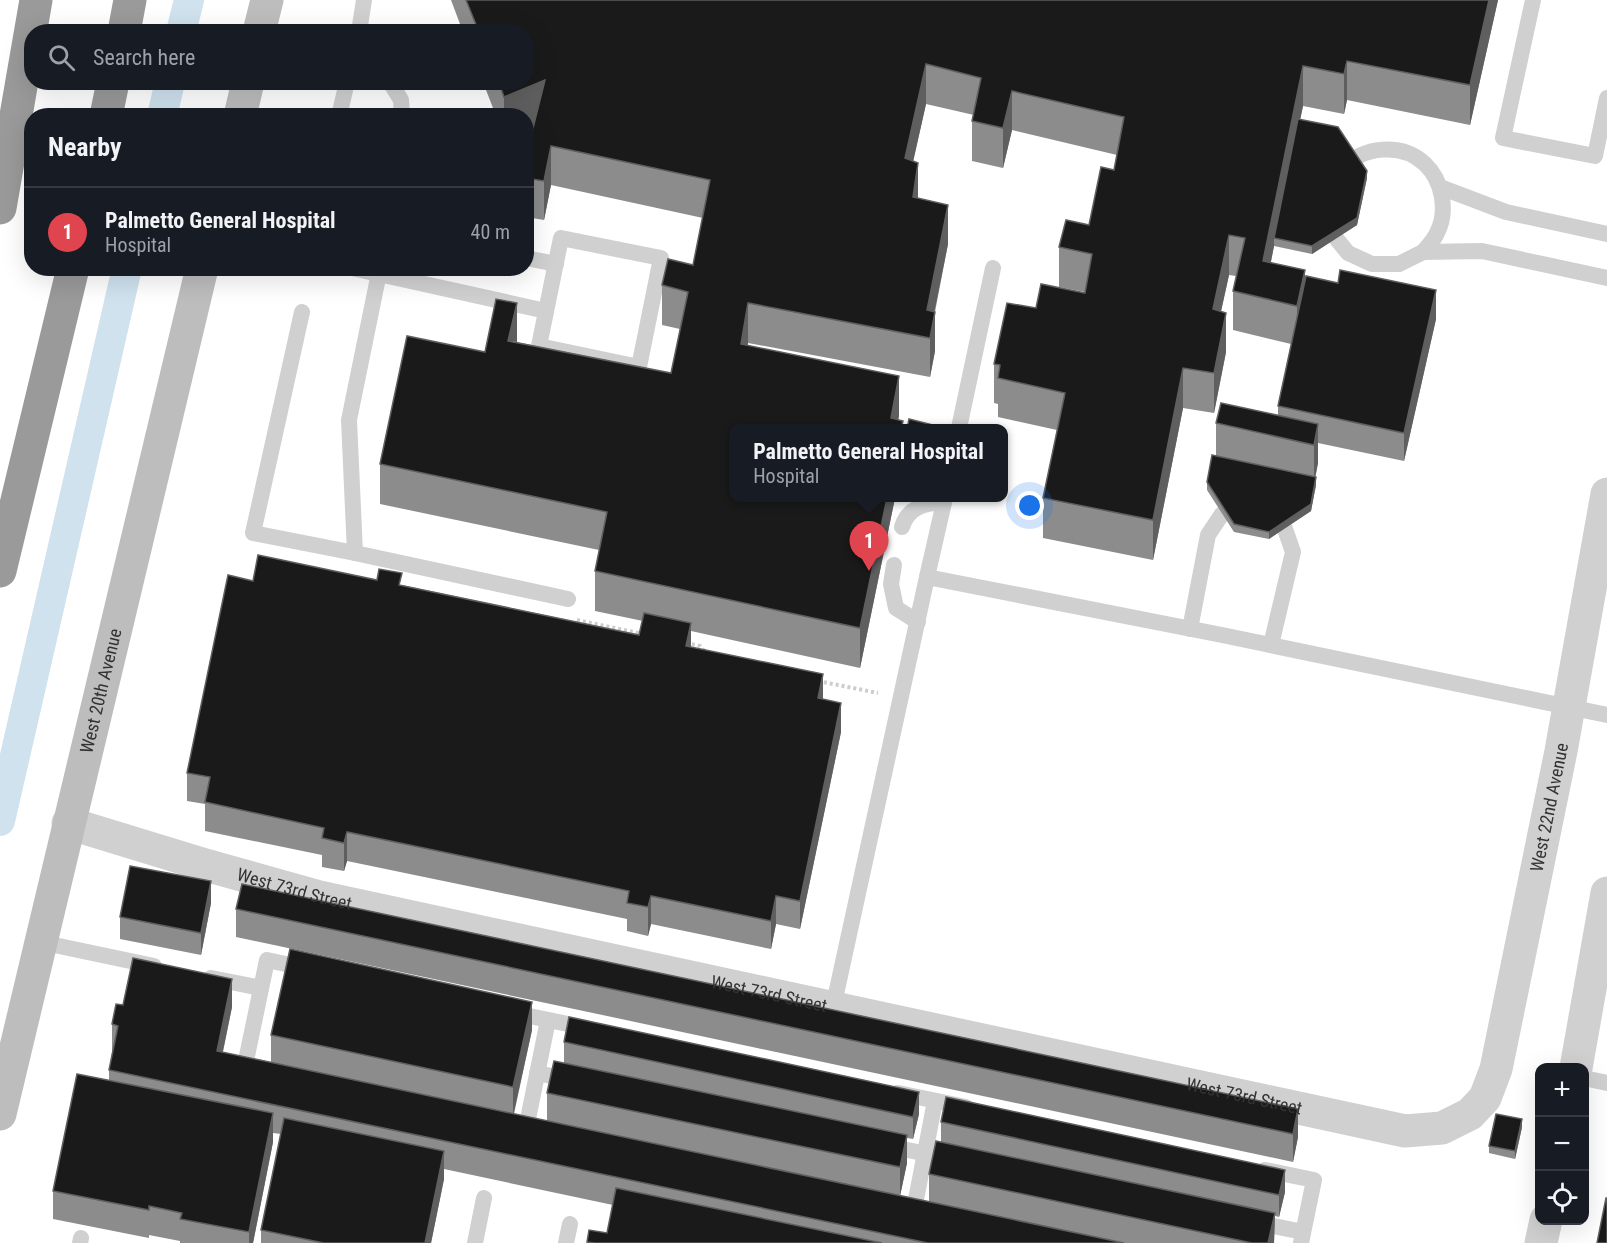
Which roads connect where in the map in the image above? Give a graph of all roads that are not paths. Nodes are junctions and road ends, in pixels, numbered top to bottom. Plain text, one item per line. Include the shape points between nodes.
1 (36, 0) edge
2 (130, 0) edge
3 (267, 0) edge
4 (364, 0) edge
5 (1533, 0) edge
6 (32, 24) edge
7 (126, 24) edge
8 (262, 24) edge
9 (359, 24) edge
10 (24, 69) edge
11 (111, 90) edge
12 (246, 90) edge
13 (345, 90) edge
14 (395, 90) edge
15 (1607, 98) edge
16 (108, 108) edge
17 (242, 108) edge
18 (341, 108) edge
19 (402, 108) edge
20 (1333, 180) edge
21 (1440, 187) junction
22 (1328, 197) edge
23 (0, 208) edge
24 (1607, 234) edge
25 (1423, 252) junction
26 (534, 260) edge
27 (556, 264) junction
28 (993, 268) dead end
29 (71, 276) edge
30 (200, 276) edge
31 (379, 276) edge
32 (401, 276) edge
33 (1607, 278) edge
34 (546, 311) junction
35 (302, 312) dead end
36 (960, 424) edge
37 (1607, 494) edge
38 (932, 502) edge
39 (945, 502) edge
40 (1222, 514) edge
41 (902, 527) dead end
42 (1285, 529) edge
43 (355, 553) junction
44 (894, 565) dead end
45 (0, 571) edge
46 (927, 577) junction
47 (568, 599) road end
48 (918, 622) junction
49 (1190, 629) junction
50 (1271, 645) junction
51 (1569, 707) junction
52 (1607, 715) edge
53 (68, 823) junction
54 (1607, 893) edge
55 (40, 942) junction
56 (166, 969) edge
57 (325, 973) edge
58 (189, 974) edge
59 (261, 988) junction
60 (489, 1007) edge
61 (833, 1008) junction
62 (548, 1020) junction
63 (606, 1032) edge
64 (1577, 1063) edge
65 (537, 1073) junction
66 (265, 1079) edge
67 (1589, 1079) edge
68 (584, 1082) edge
69 (1607, 1083) edge
70 (888, 1091) edge
71 (935, 1101) junction
72 (981, 1110) edge
73 (0, 1114) edge
74 (1470, 1114) joint
75 (525, 1134) edge
76 (866, 1141) edge
77 (925, 1154) junction
78 (970, 1163) edge
79 (1245, 1166) edge
80 (483, 1198) dead end
81 (913, 1215) edge
82 (1234, 1218) edge
83 (570, 1224) dead end
84 (1545, 1225) edge
85 (1302, 1238) edge
86 (475, 1243) edge
87 (566, 1243) edge
88 (1541, 1243) edge

1 - 6 highway
2 - 7 highway
3 - 8 street
4 - 9 lane
5 - 15 lane via 1503,138 1595,156
10 - 23 highway
11 - 16 highway
12 - 17 street
13 - 18 lane
14 - 19 lane
20 - 21 lane via 1350,159 1375,149 1393,150 1425,164
21 - 24 lane via 1506,212
21 - 25 lane via 1443,210 1438,233
22 - 25 lane via 1331,232 1348,253 1372,264 1399,264
25 - 33 lane via 1482,251
26 - 27 lane
27 - 34 lane
27 - 34 lane via 561,238 662,258 639,367 539,346
28 - 36 lane
29 - 45 highway
30 - 53 street, West 20th Avenue
31 - 43 lane via 349,420
32 - 34 lane
35 - 43 lane via 253,533
37 - 51 street, West 22nd Avenue
38 - 41 lane via 905,517
39 - 46 lane
40 - 49 lane via 1208,534
42 - 50 lane via 1293,552
43 - 47 lane
44 - 48 lane via 891,584 896,608
46 - 48 lane
46 - 49 lane
48 - 61 lane
49 - 50 lane
50 - 51 lane
51 - 52 lane
51 - 74 street, West 22nd Avenue via 1496,1069 1485,1098
53 - 55 street, West 20th Avenue
53 - 61 street, West 73rd Street via 319,897
54 - 64 street
55 - 56 lane
55 - 73 street, West 20th Avenue
57 - 59 lane via 267,960
58 - 59 lane
59 - 66 lane via 243,1075
60 - 62 lane
61 - 74 street, West 73rd Street via 1405,1131 1442,1128
62 - 63 lane
62 - 65 lane
65 - 68 lane
65 - 75 lane
67 - 69 lane
70 - 71 lane
71 - 72 lane
71 - 77 lane
76 - 77 lane
77 - 78 lane
77 - 81 lane
79 - 85 lane via 1314,1180
80 - 86 lane
82 - 85 lane
83 - 87 lane
84 - 88 street

